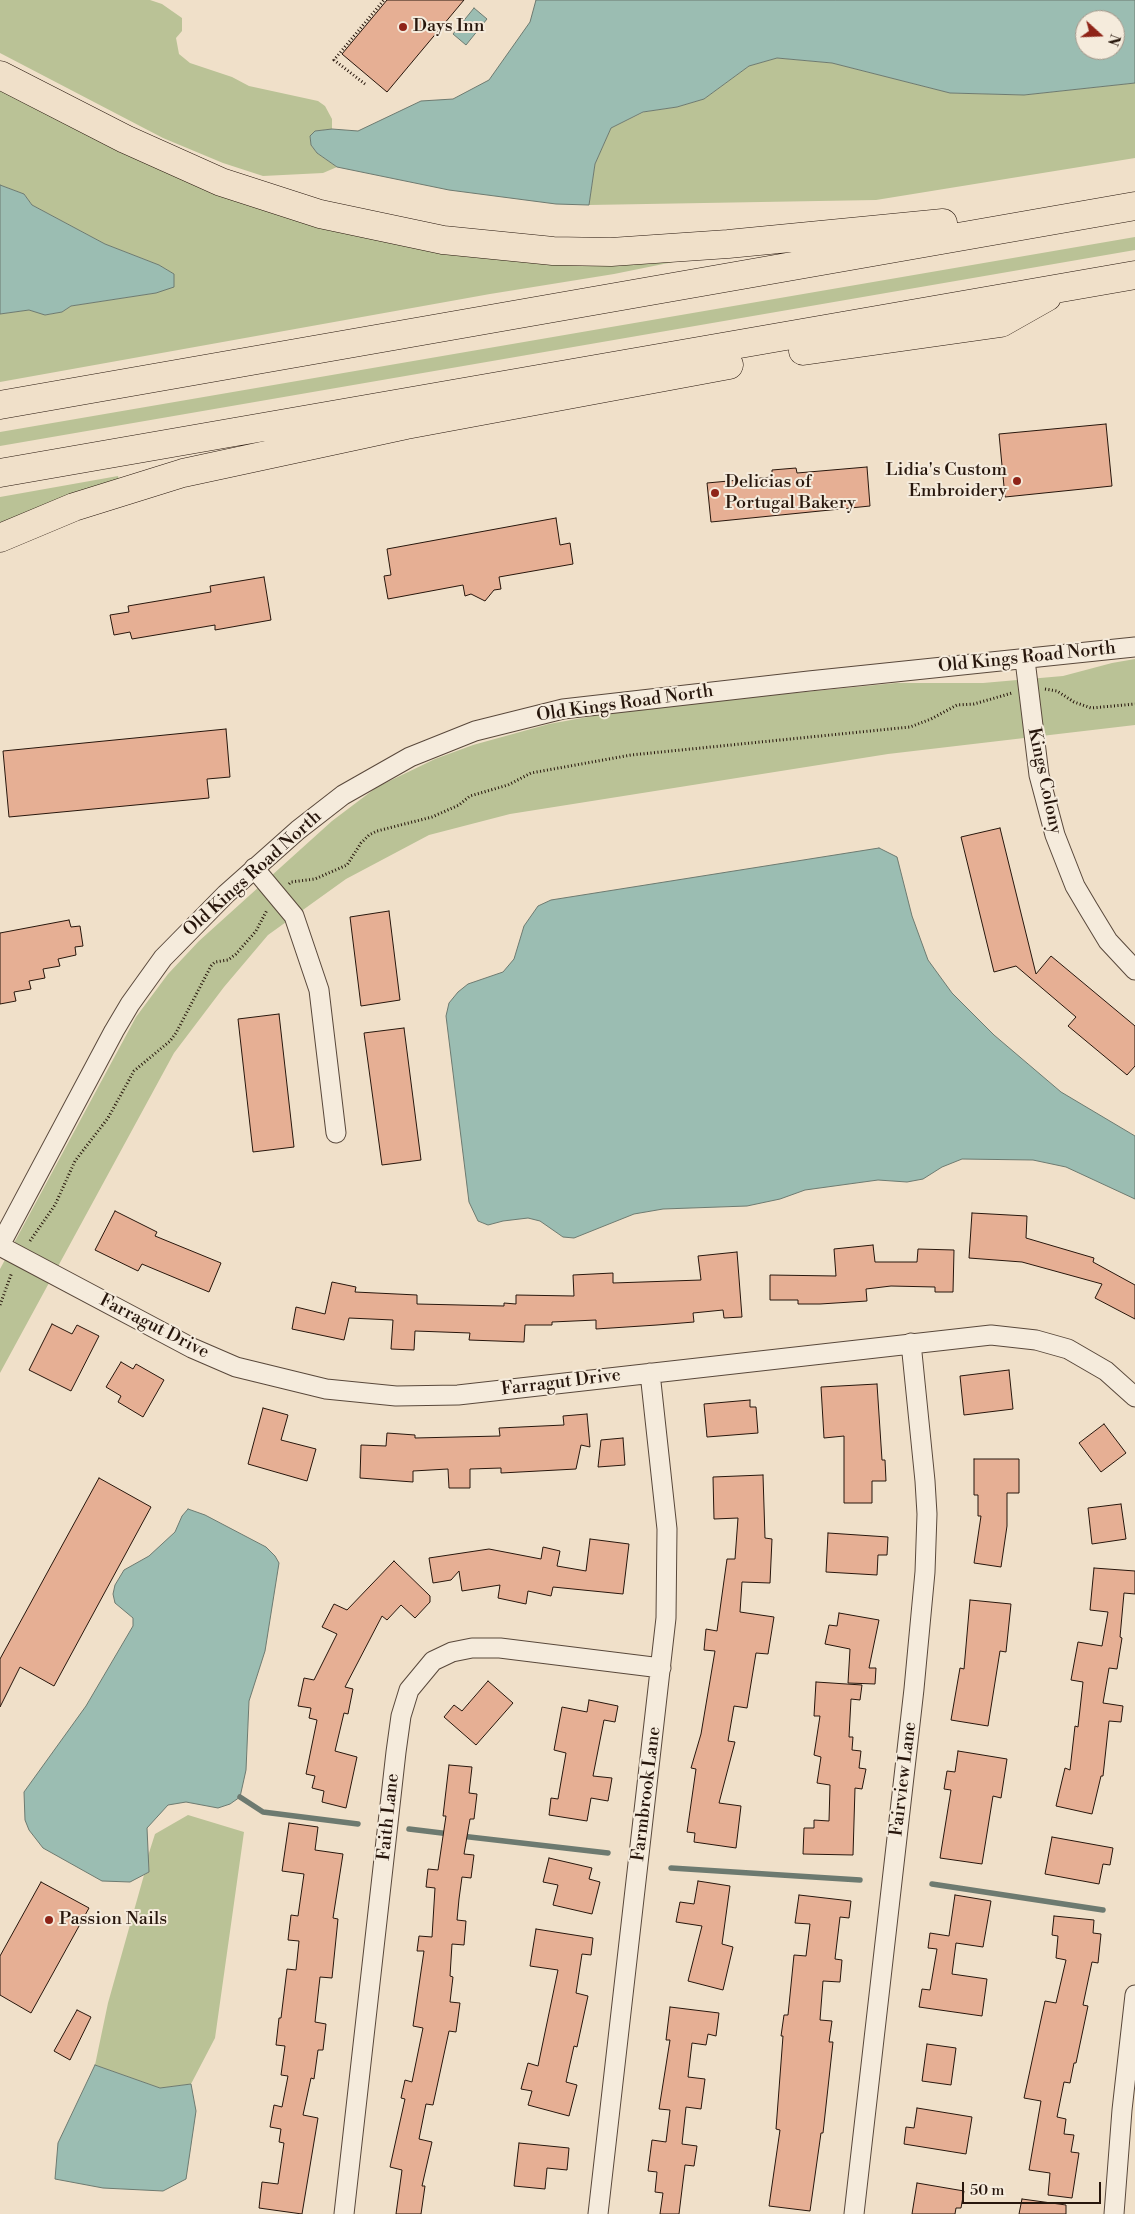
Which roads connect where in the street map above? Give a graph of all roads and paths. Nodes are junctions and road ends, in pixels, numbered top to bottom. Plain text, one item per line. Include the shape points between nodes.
1 (384, 0) edge
2 (0, 75) edge
3 (365, 84) dead end
4 (1135, 206) edge
5 (1032, 224) junction
6 (1135, 275) edge
7 (1065, 287) junction
8 (0, 405) edge
9 (0, 473) edge
10 (0, 538) edge
11 (1135, 648) edge
12 (1025, 660) junction
13 (1048, 689) dead end
14 (1011, 693) dead end
15 (1135, 704) edge
16 (254, 868) junction
17 (291, 882) dead end
18 (267, 910) dead end
19 (1135, 970) edge
20 (336, 1133) dead end
21 (30, 1241) dead end
22 (0, 1245) edge
23 (12, 1273) dead end
24 (0, 1305) edge
25 (911, 1343) junction
26 (650, 1373) junction
27 (1135, 1397) edge
28 (661, 1668) junction
29 (1135, 1995) edge
30 (344, 2214) edge
31 (598, 2214) edge
32 (854, 2214) edge
33 (1114, 2214) edge

1 - 3 path via 334,60
2 - 5 highway via 134,143 221,182 320,214 443,240 553,251 612,252 952,222
4 - 5 highway
5 - 8 highway
6 - 7 highway
7 - 9 highway
7 - 10 highway via 1001,323 786,354 406,425 192,471 111,494
11 - 12 street, Old Kings Road North
12 - 16 street, Old Kings Road North via 563,709 513,721 440,744 368,780 321,811
12 - 19 street, Kings Colony via 1039,775 1055,835 1067,868 1088,908 1108,941
13 - 15 path via 1091,708
14 - 17 path via 974,704 957,705 910,727 631,755 531,773 508,785 470,796 459,805 432,817 377,831 361,844 347,865 315,879
16 - 20 street via 294,916 319,990
16 - 22 street, Old Kings Road North via 178,941 135,997
18 - 21 path via 256,931 236,954 211,966 176,1033 134,1071 108,1118 75,1161 55,1205
22 - 26 street, Farragut Drive via 192,1348 236,1367 326,1389 396,1396 458,1395
23 - 24 path
25 - 26 street, Farragut Drive
25 - 27 street, Farragut Drive via 990,1335 1051,1343 1094,1363
25 - 32 street, Fairview Lane via 925,1481 925,1572
26 - 28 street, Farmbrook Lane via 667,1529 668,1590
28 - 30 street, Faith Lane via 500,1648 472,1648 452,1652 433,1662 409,1690 396,1752
28 - 31 street, Farmbrook Lane
29 - 33 street

